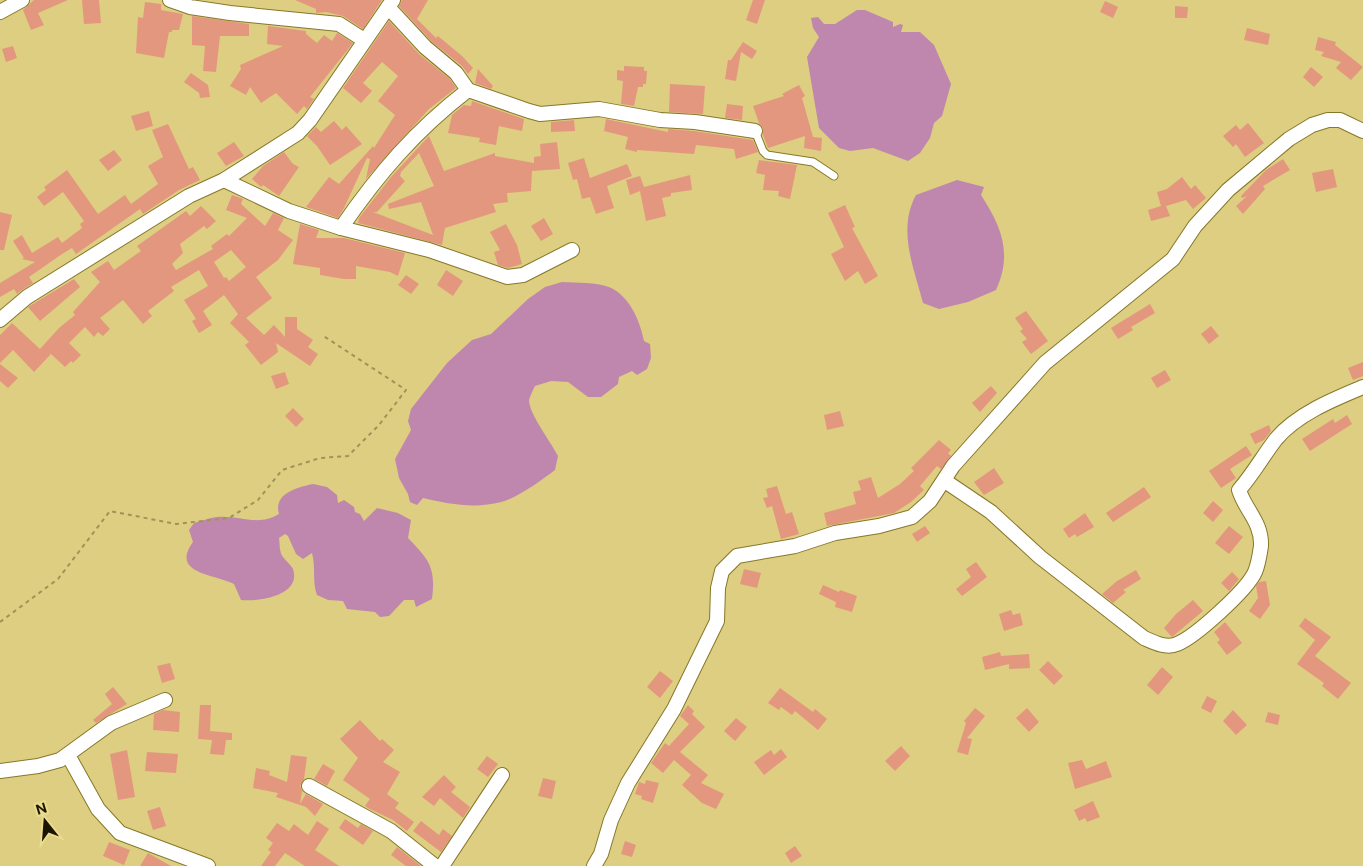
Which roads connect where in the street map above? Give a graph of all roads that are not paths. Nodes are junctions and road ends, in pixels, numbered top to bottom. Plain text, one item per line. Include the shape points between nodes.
1 (22, 0) edge
2 (170, 0) edge
3 (390, 4) edge
4 (0, 12) edge
5 (364, 40) junction
6 (468, 90) junction
7 (755, 131) joint
8 (1363, 131) edge
9 (834, 176) dead end
10 (224, 180) junction
11 (341, 228) junction
12 (572, 250) dead end
13 (1, 319) edge
14 (1363, 387) edge
15 (945, 481) junction
16 (165, 700) dead end
17 (68, 755) junction
18 (0, 771) edge
19 (502, 775) dead end
20 (309, 786) dead end
21 (208, 866) edge
22 (435, 866) edge
23 (442, 866) edge
24 (594, 866) edge

1 - 4 street
2 - 5 street via 190,7 230,13 339,24
3 - 5 street
3 - 6 street via 425,47 456,73
5 - 10 street via 305,127
6 - 7 street via 540,114 599,109
6 - 11 street via 417,132 370,186
7 - 9 lane via 767,155 808,160
8 - 15 street via 1340,120 1328,120 1312,126 1289,139 1228,190 1172,259 1045,362 953,466
10 - 11 street via 289,211
10 - 13 street via 173,206 28,297
11 - 12 street via 429,250 507,277 523,274
14 - 15 street via 1297,421 1277,438 1239,490 1257,523 1261,545 1256,571 1243,591 1176,645 1162,645 1144,638 1040,557 991,512
15 - 24 street via 912,517 738,556 722,571 716,621 674,709 628,783
16 - 17 street via 111,723
17 - 18 street via 38,766
17 - 21 street via 98,809 120,833
19 - 23 street
20 - 22 street via 391,831

